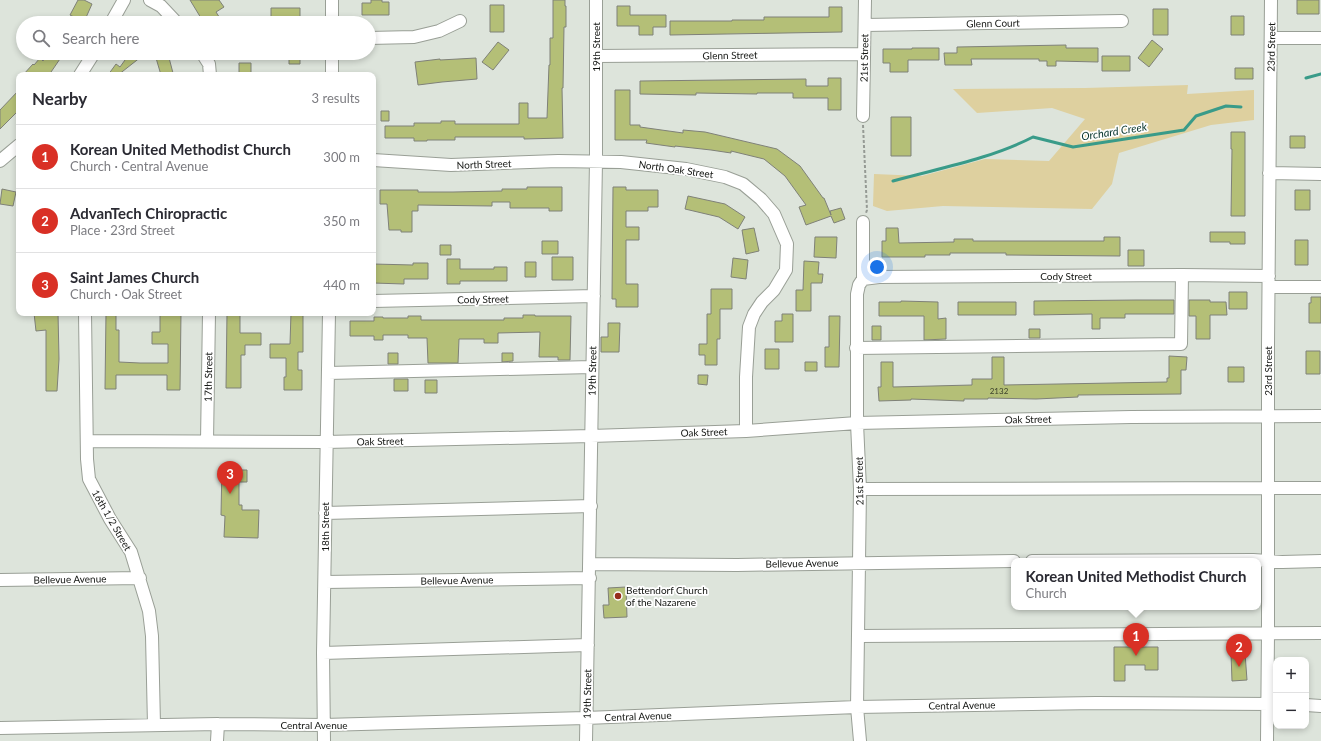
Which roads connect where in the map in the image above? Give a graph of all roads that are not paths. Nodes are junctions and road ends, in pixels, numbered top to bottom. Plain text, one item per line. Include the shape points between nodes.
1 (124, 0) edge
2 (150, 0) edge
3 (332, 0) edge
4 (596, 0) edge
5 (865, 0) edge
6 (1271, 0) edge
7 (115, 16) edge
8 (170, 16) edge
9 (332, 16) edge
10 (460, 21) dead end
11 (1122, 21) dead end
12 (864, 25) junction
13 (376, 38) edge
14 (1271, 38) junction
15 (1321, 38) edge
16 (864, 54) junction
17 (596, 56) junction
18 (90, 60) edge
19 (206, 60) edge
20 (332, 60) edge
21 (82, 72) edge
22 (210, 72) edge
23 (332, 72) edge
24 (863, 116) road end
25 (16, 148) edge
26 (376, 160) edge
27 (596, 160) junction
28 (0, 161) edge
29 (1269, 173) junction
30 (1321, 174) edge
31 (863, 222) road end
32 (1182, 275) junction
33 (863, 280) junction
34 (1269, 281) junction
35 (1321, 287) edge
36 (594, 296) junction
37 (376, 301) edge
38 (85, 316) edge
39 (209, 316) edge
40 (329, 316) edge
41 (856, 348) junction
42 (592, 367) junction
43 (328, 373) junction
44 (1268, 416) junction
45 (1321, 416) edge
46 (857, 423) junction
47 (746, 431) junction
48 (592, 436) junction
49 (87, 441) junction
50 (207, 441) junction
51 (326, 442) junction
52 (1269, 488) junction
53 (1321, 488) edge
54 (860, 489) junction
55 (591, 506) junction
56 (325, 513) junction
57 (1261, 560) edge
58 (1268, 560) junction
59 (1011, 561) edge
60 (1321, 561) edge
61 (859, 562) junction
62 (590, 564) junction
63 (140, 578) junction
64 (590, 578) junction
65 (0, 580) edge
66 (325, 582) junction
67 (1268, 634) junction
68 (1321, 634) edge
69 (859, 636) junction
70 (588, 646) junction
71 (323, 654) junction
72 (1271, 704) edge
73 (1309, 705) edge
74 (1321, 706) edge
75 (858, 707) junction
76 (586, 718) junction
77 (218, 724) junction
78 (154, 725) junction
79 (324, 725) junction
80 (0, 728) edge
81 (217, 741) edge
82 (324, 741) edge
83 (586, 741) edge
84 (860, 741) edge
85 (1267, 741) edge

1 - 7 street
2 - 8 street via 161,6
3 - 9 street
4 - 17 street, 19th Street
5 - 12 street, 21st Street
6 - 14 street, 23rd Street
10 - 13 street via 439,31 414,37
11 - 12 street, Glenn Court
12 - 16 street, 21st Street
14 - 15 street
14 - 29 street, 23rd Street
16 - 17 street, Glenn Street
16 - 24 street, 21st Street
17 - 27 street, 19th Street
18 - 21 street
19 - 22 street
20 - 23 street
25 - 28 street
26 - 27 street, North Street via 451,165
27 - 36 street, 19th Street
27 - 47 street, North Oak Street via 686,169 725,176 743,184 774,214 787,244 786,270 774,290 754,314 749,327
29 - 30 street
29 - 34 street, 23rd Street
31 - 33 street, 21st Street
32 - 33 street, Cody Street via 878,277
32 - 34 street, Cody Street
32 - 41 street via 1181,344
33 - 41 street, 21st Street via 857,294
34 - 35 street, Cody Street
34 - 44 street, 23rd Street
36 - 37 street, Cody Street
36 - 42 street, 19th Street
38 - 49 street, 16th 1/2 Street
39 - 50 street, 17th Street
40 - 43 street, 18th Street
41 - 46 street, 21st Street
42 - 43 street
42 - 48 street, 19th Street
43 - 51 street, 18th Street
44 - 45 street, Oak Street
44 - 46 street, Oak Street
44 - 52 street, 23rd Street
46 - 47 street, Oak Street
46 - 54 street, 21st Street
47 - 48 street, Oak Street
48 - 51 street, Oak Street
48 - 55 street, 19th Street
49 - 50 street, Oak Street
49 - 63 street, 16th 1/2 Street via 89,479 130,552
50 - 51 street, Oak Street
51 - 56 street, 18th Street
52 - 53 street
52 - 54 street
52 - 58 street, 23rd Street
54 - 61 street, 21st Street
55 - 56 street
55 - 62 street, 19th Street
56 - 66 street, 18th Street
57 - 58 street
58 - 60 street
58 - 67 street, 23rd Street
59 - 61 street, Bellevue Avenue
61 - 62 street, Bellevue Avenue via 737,565
61 - 69 street, 21st Street
62 - 64 street, 19th Street
63 - 65 street, Bellevue Avenue
63 - 78 street, 16th 1/2 Street via 149,611 152,636
64 - 66 street, Bellevue Avenue
64 - 70 street, 19th Street
66 - 71 street, 18th Street
67 - 68 street
67 - 69 street
67 - 72 street, 23rd Street
69 - 75 street, 21st Street
70 - 71 street
70 - 76 street, 19th Street
71 - 79 street, 18th Street
72 - 75 street, Central Avenue via 1096,703
72 - 85 street, 23rd Street
73 - 74 street
75 - 76 street, Central Avenue
75 - 84 street, 21st Street
76 - 79 street, Central Avenue
76 - 83 street, 19th Street
77 - 78 street, Central Avenue
77 - 79 street, Central Avenue
77 - 81 street
78 - 80 street, Central Avenue
79 - 82 street, 18th Street

